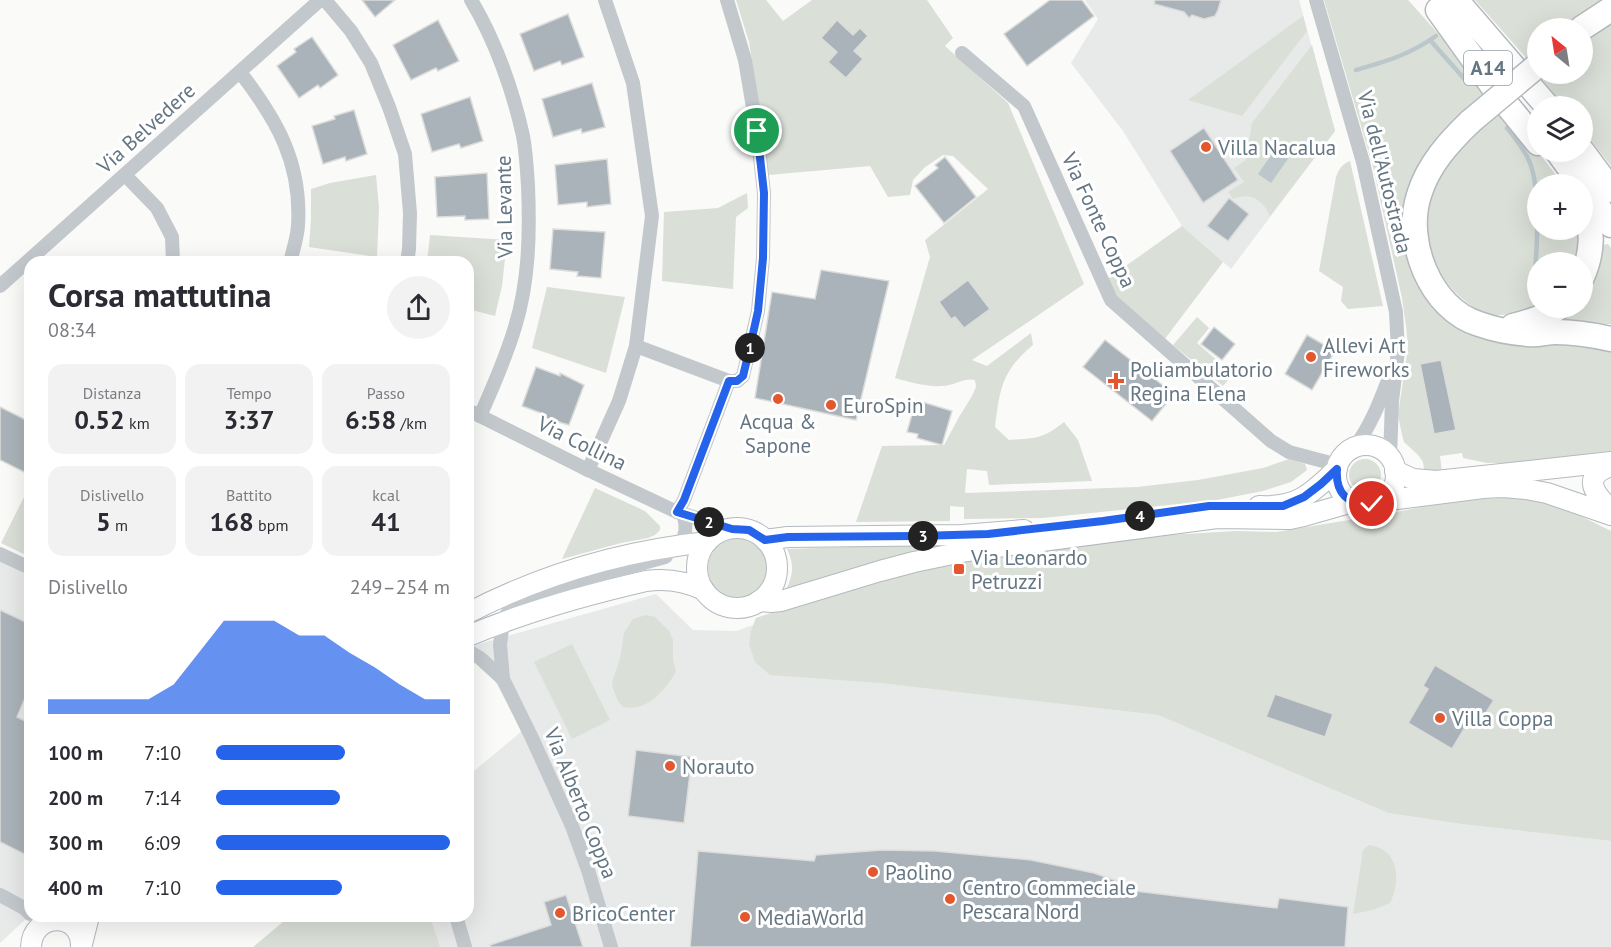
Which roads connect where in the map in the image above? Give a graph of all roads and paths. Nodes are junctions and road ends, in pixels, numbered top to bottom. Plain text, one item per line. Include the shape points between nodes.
1 (320, 0) edge
2 (325, 0) edge
3 (471, 0) edge
4 (605, 0) edge
5 (727, 0) edge
6 (1316, 0) edge
7 (1441, 3) edge
8 (1611, 9) edge
9 (1593, 21) edge
10 (962, 52) dead end
11 (240, 72) junction
12 (1527, 73) edge
13 (1537, 96) edge
14 (1527, 112) edge
15 (1527, 129) edge
16 (1552, 162) edge
17 (1565, 162) edge
18 (1590, 162) edge
19 (1561, 174) edge
20 (125, 175) junction
21 (1611, 190) edge
22 (1611, 225) edge
23 (30, 256) edge
24 (173, 256) edge
25 (291, 256) edge
26 (407, 256) edge
27 (24, 261) edge
28 (3, 279) edge
29 (1539, 318) edge
30 (1499, 329) junction
31 (1611, 339) edge
32 (636, 346) junction
33 (1398, 357) junction
34 (729, 381) junction
35 (474, 413) edge
36 (1354, 448) junction
37 (1393, 464) junction
38 (1611, 464) edge
39 (1337, 467) junction
40 (588, 470) junction
41 (1382, 501) junction
42 (1353, 502) junction
43 (1611, 510) edge
44 (680, 514) junction
45 (1611, 515) edge
46 (732, 529) junction
47 (765, 540) junction
48 (709, 541) junction
49 (680, 545) junction
50 (0, 554) edge
51 (24, 565) edge
52 (704, 590) junction
53 (759, 601) junction
54 (474, 610) edge
55 (503, 621) junction
56 (474, 633) edge
57 (474, 654) edge
58 (503, 679) junction
59 (0, 895) edge
60 (24, 908) edge
61 (48, 922) edge
62 (66, 922) edge
63 (88, 922) edge
64 (458, 922) edge
65 (30, 933) edge
66 (82, 946) edge
67 (465, 947) edge
68 (611, 947) edge

1 - 11 street, Via Belvedere
2 - 26 street via 351,31 370,63 405,154 410,213
3 - 35 street, Via Levante via 492,39 518,116 529,218 526,274 516,326 493,388
4 - 32 street via 633,83 652,216
5 - 34 street via 745,60 764,193 758,311 743,376
6 - 33 street, Via dell'Autostrada via 1364,162 1396,312
7 - 13 highway, A14
7 - 14 highway, A14
7 - 15 highway via 1499,95
8 - 9 highway
10 - 39 street, Via Fonte Coppa via 1024,106 1111,300 1271,441 1289,452
11 - 20 street, Via Belvedere
11 - 25 street via 277,125 291,160 298,196 298,228
12 - 30 highway, bridge via 1452,140 1422,185 1415,212 1421,262 1433,286 1465,318
16 - 19 highway
17 - 22 highway
18 - 21 highway
20 - 23 street, Via Belvedere
20 - 24 street via 158,208 172,237
27 - 28 street, Via Belvedere
29 - 30 highway
30 - 31 highway
32 - 34 street
32 - 40 street via 619,401
33 - 36 street, Via dell'Autostrada via 1377,410
33 - 37 street, Via dell'Autostrada via 1392,401
34 - 44 street
35 - 40 street, Via Collina
36 - 37 main road via 1377,448
36 - 39 main road via 1341,458
37 - 38 main road via 1413,479 1436,481
37 - 41 main road via 1393,488
38 - 43 main road via 1597,473 1593,483 1596,495
39 - 42 main road via 1339,488
39 - 47 main road via 1304,497 1283,506 1209,506 988,534
40 - 44 street, Via Collina
41 - 42 main road via 1363,505
41 - 45 main road via 1503,487 1547,493
42 - 53 main road via 1290,519 1218,518 967,551 880,571 782,601
44 - 46 street, Via Collina
44 - 48 street, Via Collina
44 - 49 street via 686,524
46 - 47 main road via 749,530
46 - 48 main road
47 - 53 main road via 772,549 777,573 773,585
48 - 49 main road
48 - 52 main road via 697,565
49 - 54 main road via 561,572
49 - 55 street via 668,555 542,593 519,605
50 - 51 street
52 - 53 main road via 726,606 747,607
52 - 55 main road via 682,581 646,581
55 - 56 main road
55 - 58 street, Via Alberto Coppa
57 - 58 street, Via Alberto Coppa
58 - 68 street, Via Alberto Coppa via 572,826
59 - 60 street
61 - 65 main road
62 - 66 main road via 81,937
63 - 66 main road
64 - 67 street

